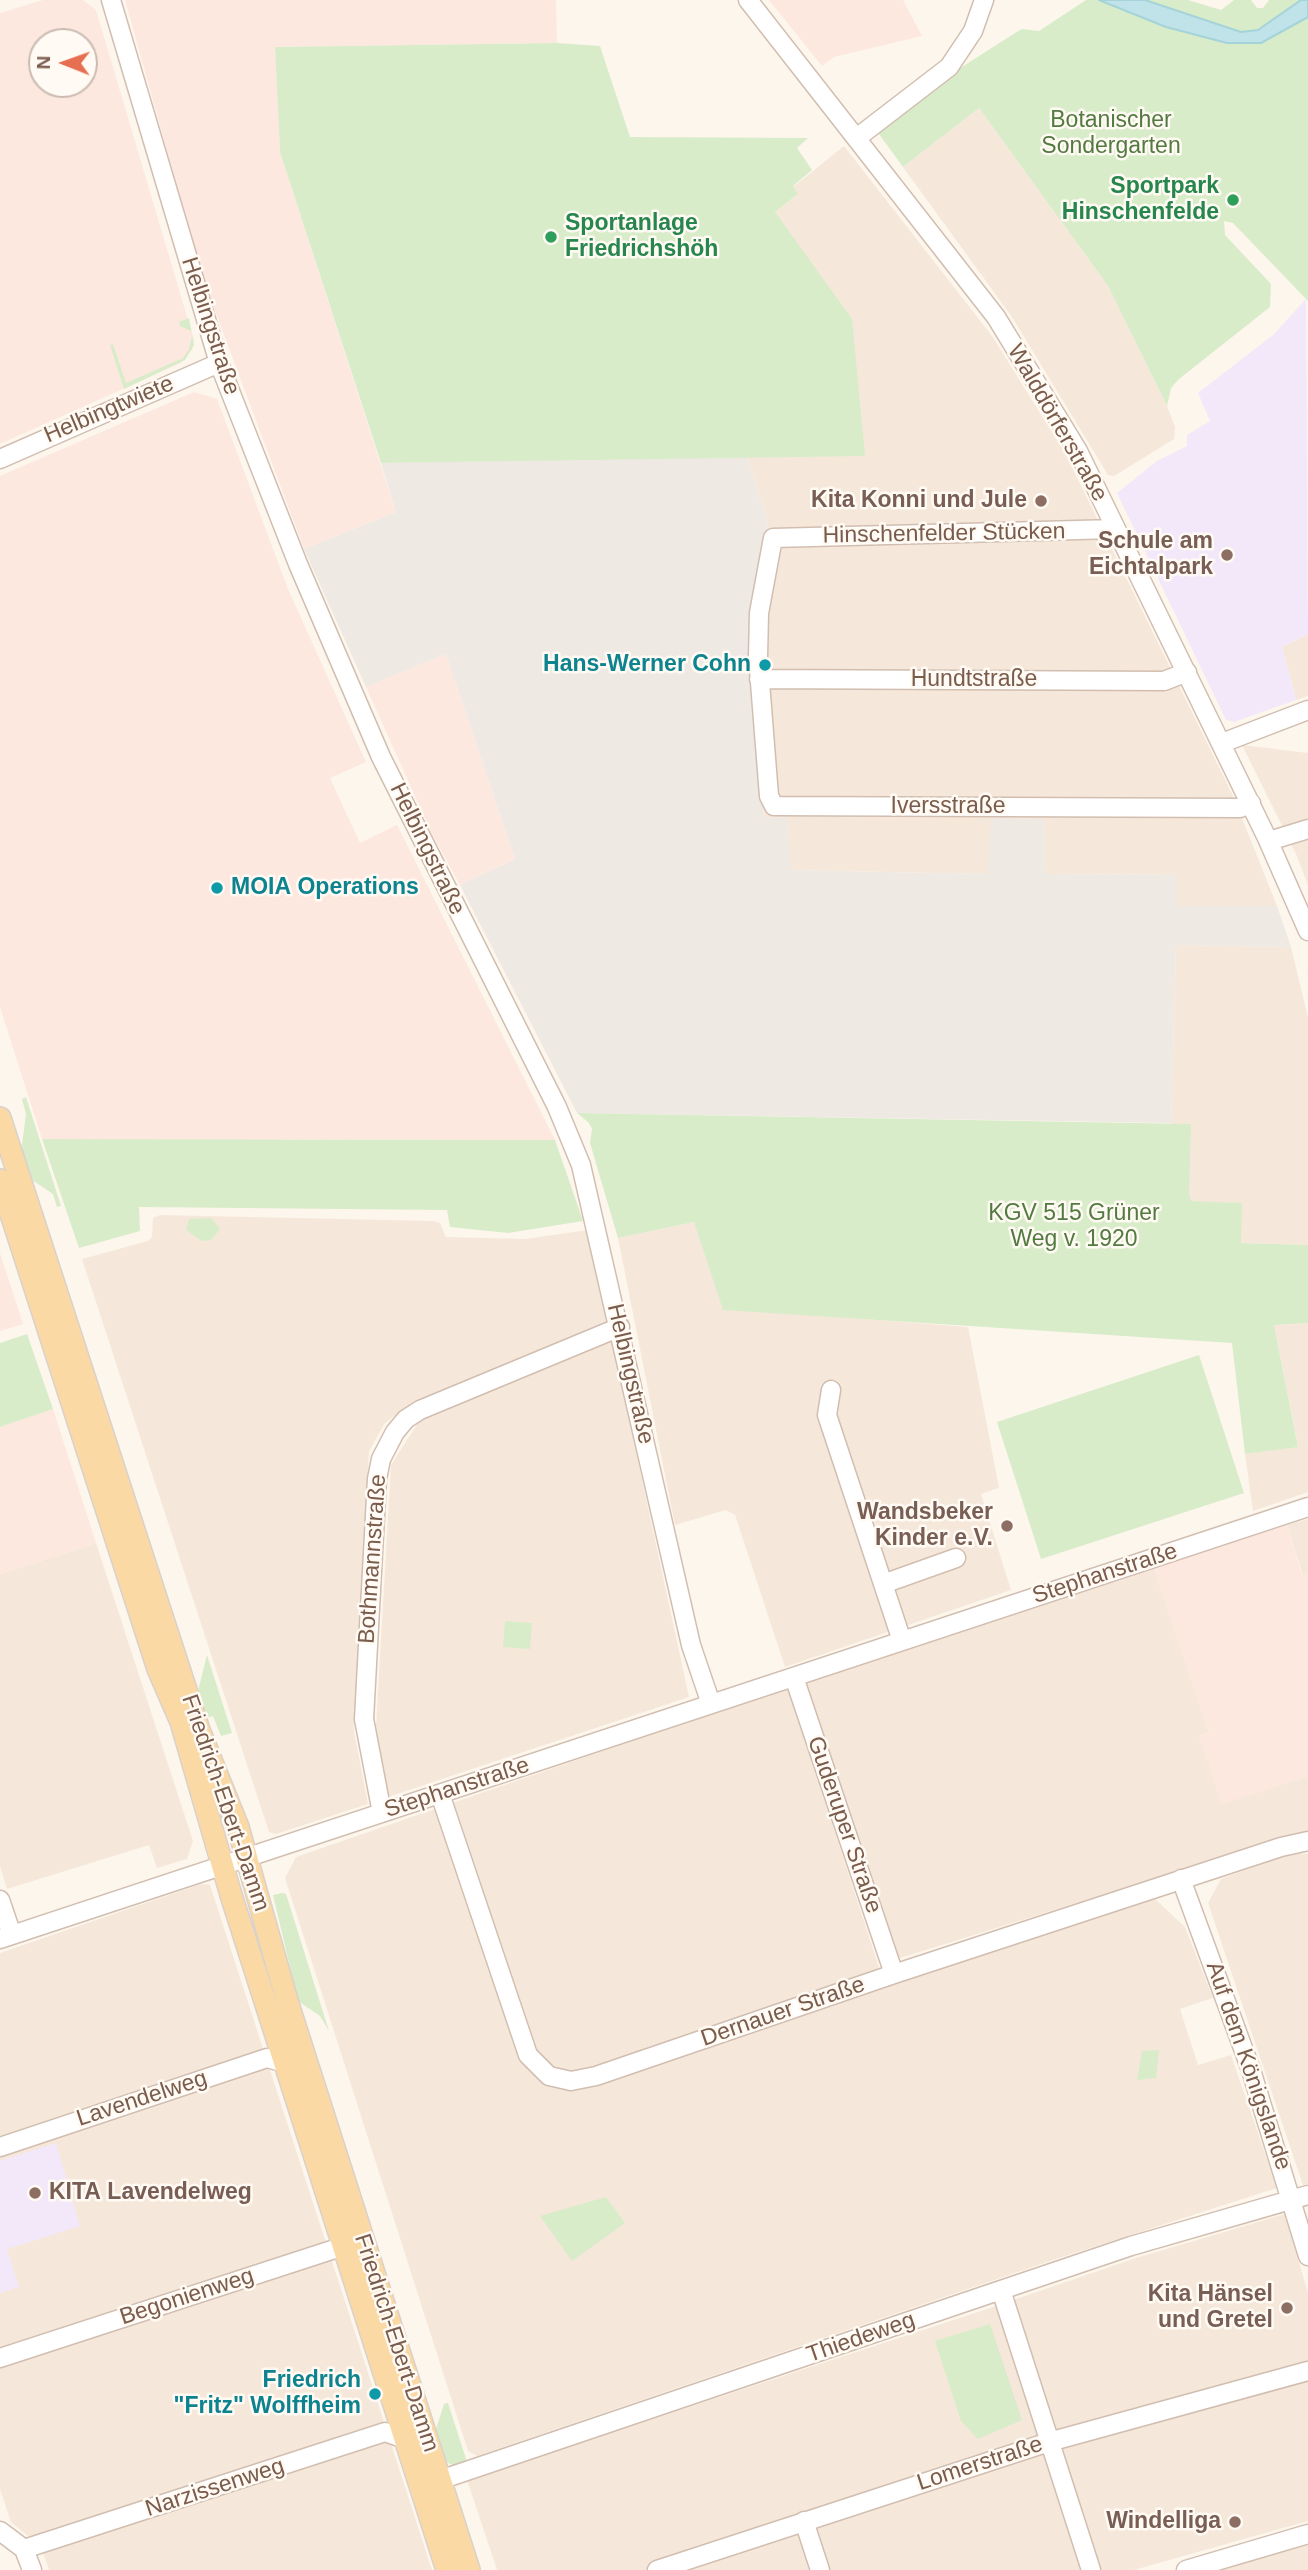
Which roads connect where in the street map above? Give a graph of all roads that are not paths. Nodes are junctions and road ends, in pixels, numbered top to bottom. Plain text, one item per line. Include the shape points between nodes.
1 (111, 0) edge
2 (748, 0) edge
3 (984, 0) edge
4 (858, 137) junction
5 (219, 363) junction
6 (0, 458) edge
7 (1116, 529) junction
8 (1187, 672) junction
9 (759, 679) junction
10 (1308, 710) edge
11 (1222, 743) junction
12 (1251, 803) junction
13 (1308, 829) edge
14 (1269, 841) junction
15 (1308, 931) edge
16 (0, 1118) edge
17 (0, 1180) edge
18 (620, 1328) junction
19 (831, 1390) dead end
20 (1308, 1507) edge
21 (957, 1558) dead end
22 (883, 1584) junction
23 (902, 1641) junction
24 (794, 1677) junction
25 (711, 1704) junction
26 (440, 1794) junction
27 (383, 1813) junction
28 (1308, 1842) edge
29 (248, 1857) junction
30 (222, 1866) junction
31 (1181, 1879) junction
32 (0, 1900) edge
33 (6, 1937) edge
34 (894, 1974) junction
35 (285, 2063) junction
36 (0, 2147) edge
37 (1300, 2197) edge
38 (344, 2246) junction
39 (1308, 2256) edge
40 (370, 2265) junction
41 (1001, 2290) junction
42 (0, 2358) edge
43 (1308, 2371) edge
44 (405, 2439) junction
45 (1049, 2442) junction
46 (416, 2473) junction
47 (440, 2480) junction
48 (804, 2521) junction
49 (0, 2531) edge
50 (1308, 2534) edge
51 (24, 2549) junction
52 (32, 2570) edge
53 (447, 2570) edge
54 (469, 2570) edge
55 (657, 2570) edge
56 (820, 2570) edge
57 (1091, 2570) edge
58 (1186, 2570) edge

1 - 5 street, Helbingstraße
2 - 4 street, Walddörferstraße
3 - 4 street via 973,31 948,67
4 - 7 street, Walddörferstraße via 996,317 1078,451
5 - 6 street, Helbingtwiete
5 - 18 street, Helbingstraße via 381,757 569,1131
7 - 8 street, Walddörferstraße
7 - 9 street, Hinschenfelder Stücken via 772,538 760,613
8 - 9 street, Hundtstraße via 1164,681
8 - 11 street, Walddörferstraße
9 - 12 street, Iversstraße via 769,796 774,806 1240,808
10 - 11 street
11 - 12 street, Walddörferstraße
12 - 14 street, Walddörferstraße
13 - 14 street
14 - 15 street, Walddörferstraße
16 - 29 main road, Friedrich-Ebert-Damm via 199,1730
17 - 30 main road, Friedrich-Ebert-Damm via 158,1669 181,1723
18 - 25 street, Helbingstraße via 691,1645
18 - 27 street, Bothmannstraße via 420,1410 395,1432 381,1459 364,1719
19 - 22 street via 827,1415
20 - 23 street, Stephanstraße
21 - 22 street
22 - 23 street
23 - 24 street, Stephanstraße
24 - 25 street, Stephanstraße
24 - 34 street, Guderuper Straße
25 - 26 street, Stephanstraße
26 - 27 street, Stephanstraße
26 - 34 street, Dernauer Straße via 524,2046 533,2063 549,2076 571,2081 596,2076
27 - 29 street, Stephanstraße
28 - 31 street, Dernauer Straße
29 - 30 street, Stephanstraße
29 - 40 main road, Friedrich-Ebert-Damm via 288,2004
30 - 33 street, Stephanstraße
30 - 35 main road, Friedrich-Ebert-Damm
31 - 34 street, Dernauer Straße
31 - 37 street, Auf dem Königslande
32 - 33 street, Stephanstraße
35 - 36 street, Lavendelweg via 267,2058
35 - 38 main road, Friedrich-Ebert-Damm
37 - 39 street, Auf dem Königslande
37 - 41 street, Thiedeweg
38 - 40 street
38 - 42 street, Begonienweg
38 - 44 main road, Friedrich-Ebert-Damm
40 - 47 main road, Friedrich-Ebert-Damm
41 - 45 street
41 - 47 street, Thiedeweg
43 - 45 street, Lomerstraße
44 - 46 main road, Friedrich-Ebert-Damm
44 - 51 street, Narzissenweg via 385,2432
45 - 48 street, Lomerstraße
45 - 57 street
46 - 47 street
46 - 53 main road, Friedrich-Ebert-Damm
47 - 54 main road, Friedrich-Ebert-Damm
48 - 55 street, Lomerstraße
48 - 56 street
49 - 51 street
50 - 58 street
51 - 52 street

